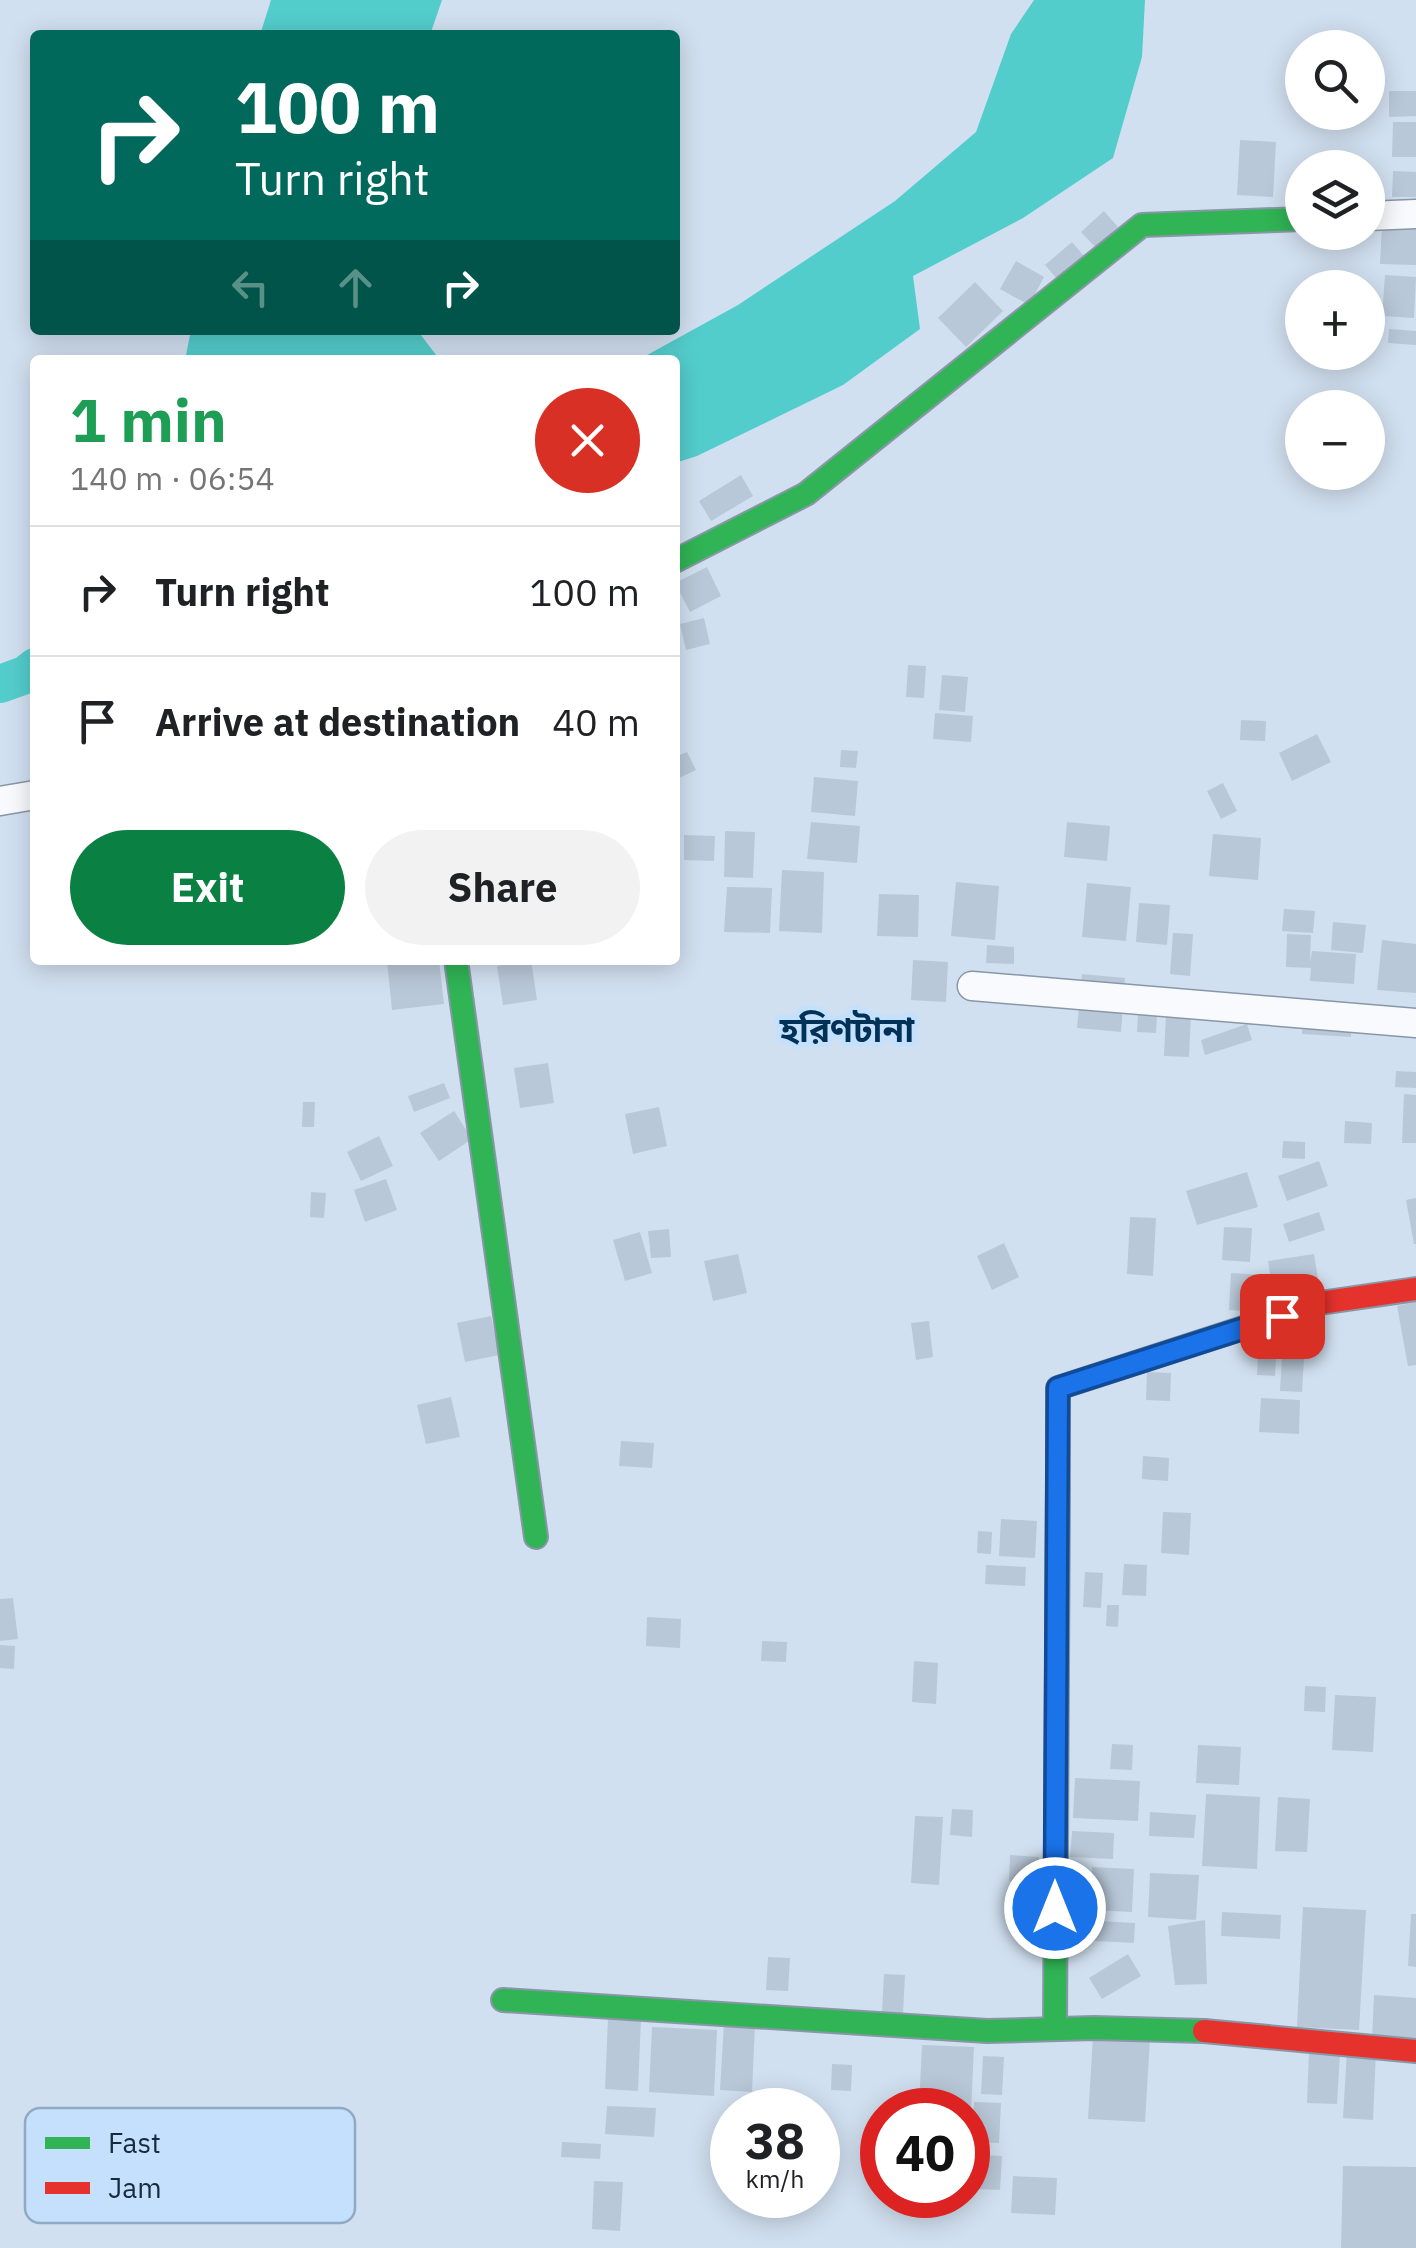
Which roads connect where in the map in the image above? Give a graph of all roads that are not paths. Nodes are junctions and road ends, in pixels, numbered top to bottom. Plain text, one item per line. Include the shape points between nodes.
1 (1416, 214) edge
2 (1385, 215) edge
3 (1285, 220) edge
4 (680, 558) edge
5 (30, 795) edge
6 (0, 801) edge
7 (457, 965) edge
8 (972, 986) dead end
9 (1416, 1024) edge
10 (1416, 1289) edge
11 (536, 1537) dead end
12 (503, 2000) dead end
13 (1055, 2028) junction
14 (1416, 2051) edge

1 - 2 street
3 - 4 street via 1142,225 806,494
5 - 6 street
7 - 11 street
8 - 9 street
10 - 13 street via 1320,1304 1058,1388
12 - 13 street via 987,2031
13 - 14 street

